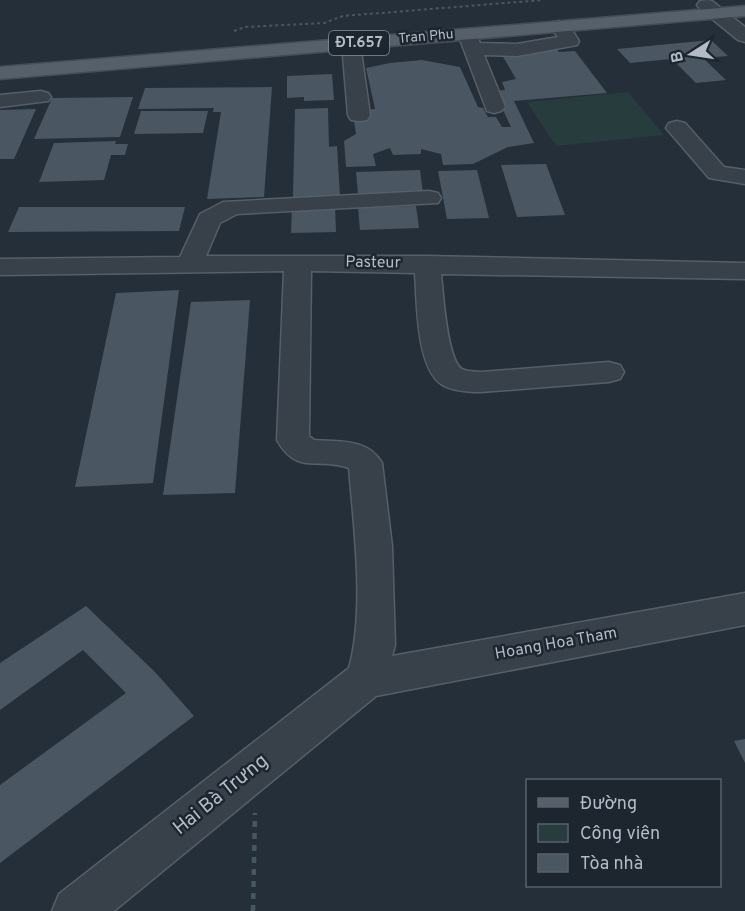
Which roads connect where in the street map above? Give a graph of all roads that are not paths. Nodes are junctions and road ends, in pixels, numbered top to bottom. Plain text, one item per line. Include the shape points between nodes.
1 (745, 1) edge
2 (712, 9) junction
3 (745, 11) edge
4 (560, 26) joint
5 (745, 36) edge
6 (470, 41) junction
7 (351, 44) junction
8 (0, 62) edge
9 (0, 73) edge
10 (41, 97) dead end
11 (0, 100) edge
12 (494, 106) dead end
13 (359, 115) dead end
14 (677, 128) dead end
15 (745, 177) edge
16 (429, 198) dead end
17 (298, 263) junction
18 (427, 264) junction
19 (189, 265) junction
20 (0, 267) edge
21 (38, 268) junction
22 (745, 270) edge
23 (0, 282) edge
24 (609, 372) dead end
25 (745, 609) edge
26 (366, 679) junction
27 (76, 911) edge

1 - 2 main road, Tran Phu / ĐT.657
2 - 3 main road, Tran Phu / ĐT.657
2 - 4 main road, Tran Phu / ĐT.657
2 - 5 street
2 - 8 main road, Tran Phu / ĐT.657
4 - 6 street via 570,41 517,50
6 - 7 main road, Tran Phu / ĐT.657
6 - 12 street
7 - 9 main road, Tran Phu / ĐT.657
7 - 13 street
10 - 11 street
14 - 15 street via 717,173
16 - 19 street via 232,207 209,219
17 - 18 street, Pasteur
17 - 19 street, Pasteur
17 - 26 street via 293,440 306,452 355,454 365,463 374,546 375,645
18 - 22 street, Pasteur
18 - 24 street via 442,367 452,377 481,382
19 - 21 street, Pasteur
20 - 21 street, Pasteur
21 - 23 street
25 - 26 street, Hoang Hoa Tham
26 - 27 street, Hai Bà Trưng

